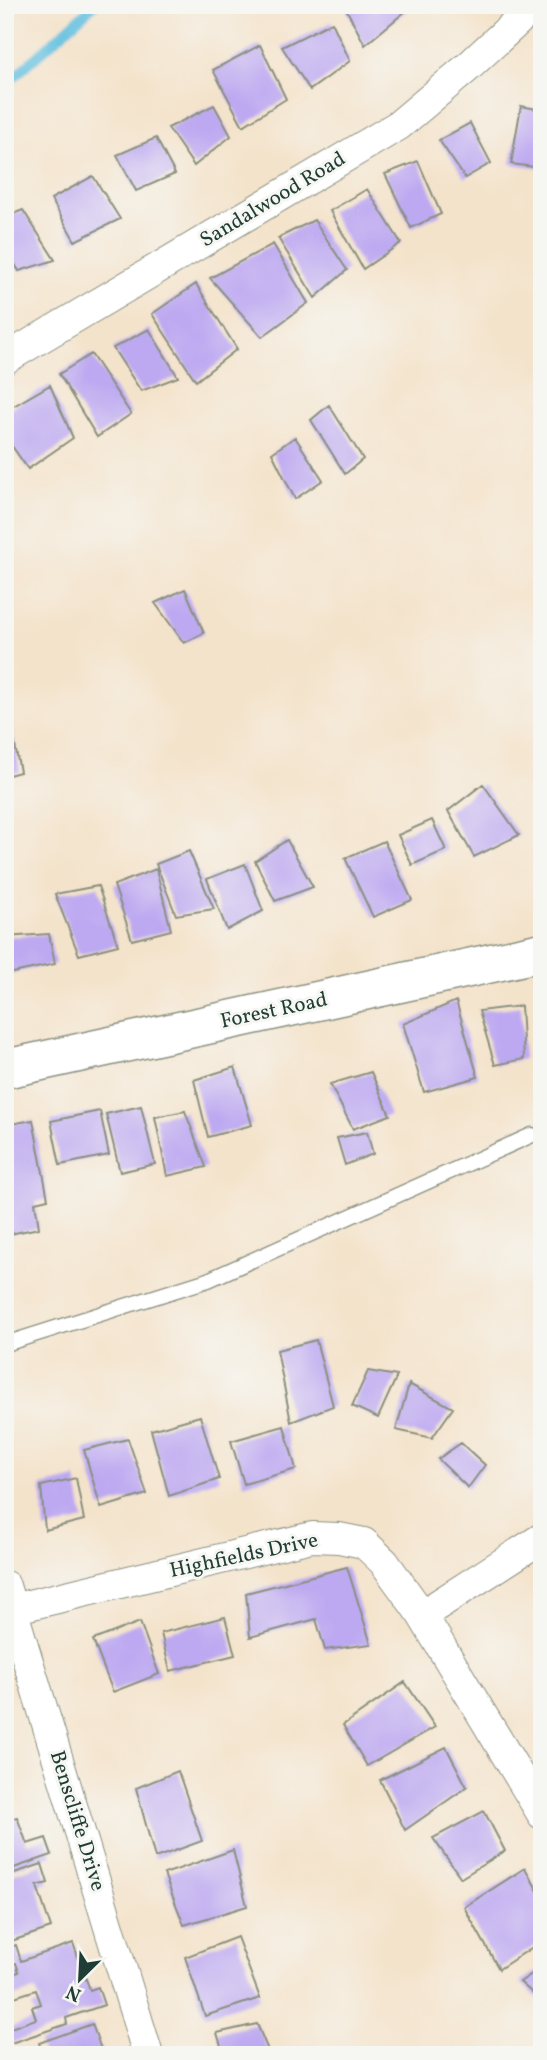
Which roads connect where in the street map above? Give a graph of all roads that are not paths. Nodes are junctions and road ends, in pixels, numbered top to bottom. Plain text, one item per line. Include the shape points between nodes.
1 (530, 16) edge
2 (5, 359) edge
3 (542, 952) edge
4 (5, 1069) edge
5 (532, 1135) dead end
6 (5, 1345) edge
7 (542, 1538) edge
8 (9, 1598) edge
9 (422, 1615) junction
10 (542, 1814) edge
11 (148, 2055) edge

1 - 2 street, Sandalwood Road via 399,125
3 - 4 street, Forest Road
5 - 6 lane via 208,1280
7 - 9 street
8 - 9 street, Highfields Drive via 312,1537 339,1538 364,1543 384,1562
8 - 11 street, Benscliffe Drive
9 - 10 street, Highfields Drive

